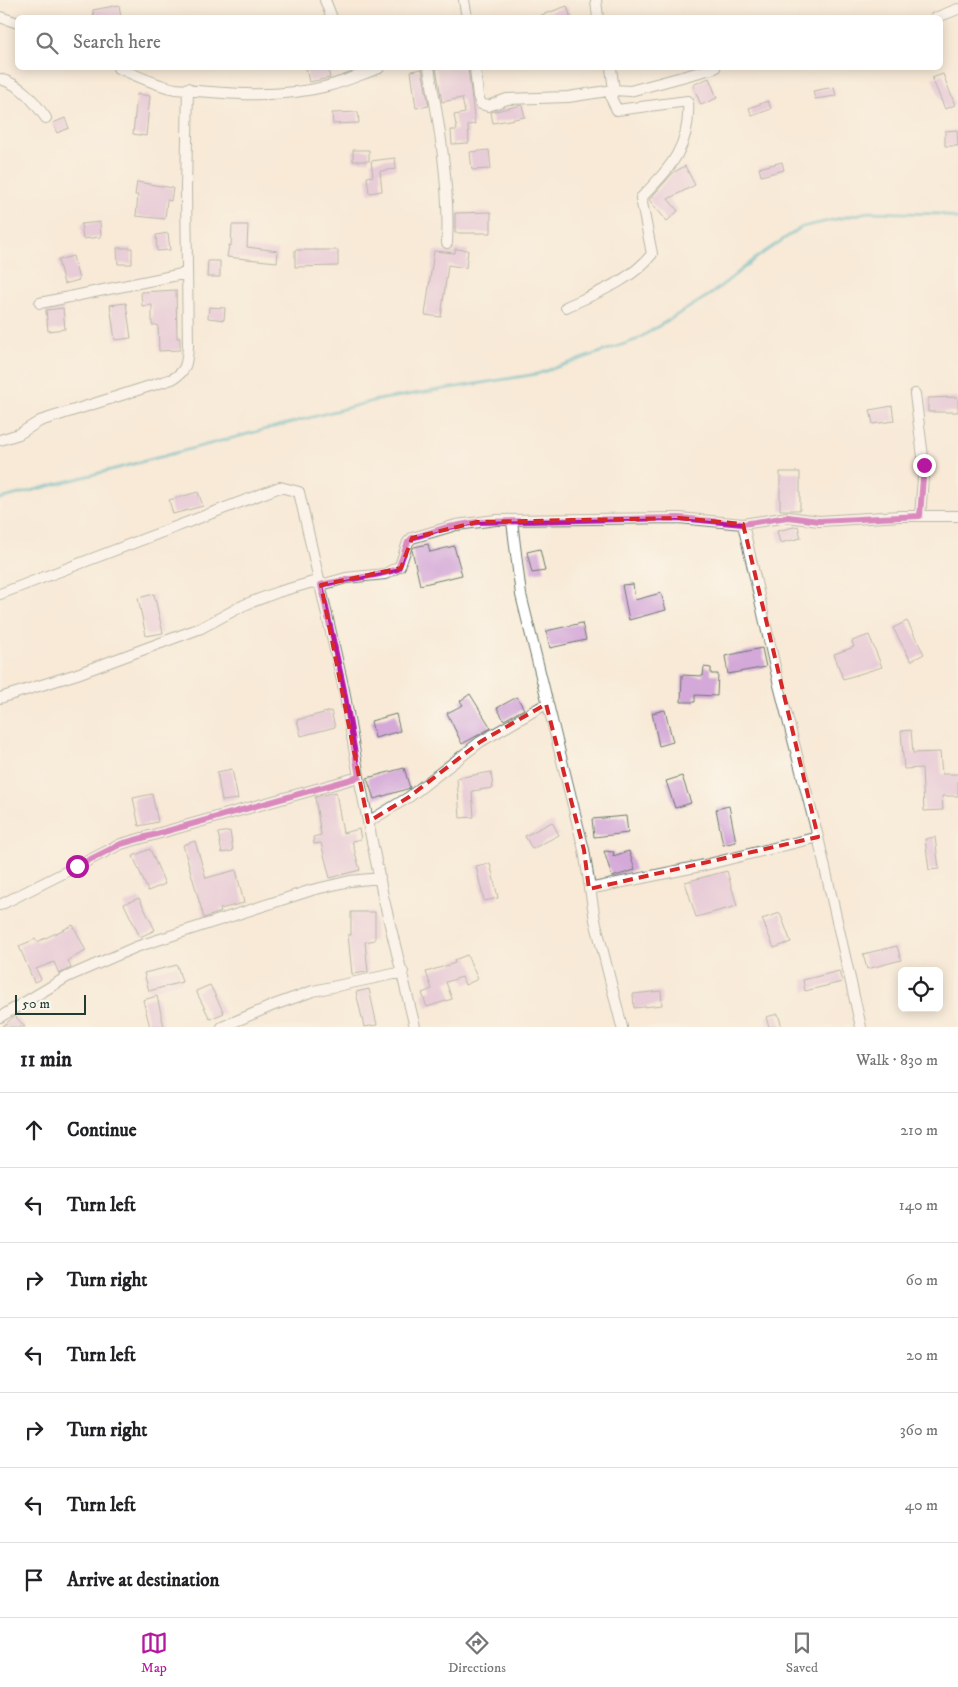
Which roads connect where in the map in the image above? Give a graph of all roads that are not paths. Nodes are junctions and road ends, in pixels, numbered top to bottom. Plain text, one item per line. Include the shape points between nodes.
1 (325, 0) edge
2 (464, 0) edge
3 (596, 0) edge
4 (958, 9) edge
5 (331, 15) edge
6 (466, 15) edge
7 (598, 15) edge
8 (943, 15) edge
9 (0, 17) edge
10 (15, 22) edge
11 (123, 70) edge
12 (351, 70) edge
13 (374, 70) edge
14 (429, 70) edge
15 (474, 70) edge
16 (611, 70) edge
17 (708, 70) edge
18 (354, 78) junction
19 (0, 79) edge
20 (188, 88) junction
21 (614, 90) junction
22 (46, 118) dead end
23 (447, 243) dead end
24 (187, 273) junction
25 (40, 303) dead end
26 (566, 307) dead end
27 (915, 394) dead end
28 (0, 440) edge
29 (920, 516) junction
30 (958, 516) edge
31 (512, 521) junction
32 (743, 524) junction
33 (321, 585) junction
34 (0, 594) edge
35 (0, 698) edge
36 (546, 704) junction
37 (359, 777) junction
38 (368, 822) junction
39 (818, 837) junction
40 (380, 878) junction
41 (589, 888) junction
42 (0, 905) edge
43 (403, 972) junction
44 (0, 1017) edge
45 (222, 1027) edge
46 (415, 1027) edge
47 (622, 1027) edge
48 (862, 1027) edge

1 - 5 street
2 - 6 street
3 - 7 street
4 - 8 street
9 - 10 street
11 - 20 street via 175,89
12 - 18 street
13 - 18 street
14 - 23 street via 439,122 448,220
15 - 21 street via 481,104 488,106 507,99 568,98
16 - 21 street
17 - 21 street via 638,89
18 - 20 street via 297,93 267,95 223,94
19 - 22 street via 13,83 26,93
20 - 24 street
21 - 26 street via 611,98 617,110 688,101 684,145 640,198 652,254 643,266 625,279
24 - 25 street
24 - 28 street via 186,366 179,376 40,421 19,434
27 - 29 street via 924,465
29 - 30 street
29 - 32 street via 819,521 788,517
31 - 32 street via 679,518
31 - 33 street via 477,522 424,534 408,542 398,569
31 - 36 street via 521,595
32 - 39 street via 779,685
33 - 34 street via 299,492 280,487
33 - 35 street via 313,582 278,592 244,605 201,628
33 - 37 street
36 - 38 street via 480,742 409,797
36 - 41 street via 584,850
37 - 38 street
37 - 42 street via 121,844
38 - 40 street
39 - 41 street via 705,865
39 - 48 street
40 - 43 street
40 - 44 street via 312,890 136,947 67,977
41 - 47 street
43 - 45 street via 313,991
43 - 46 street

